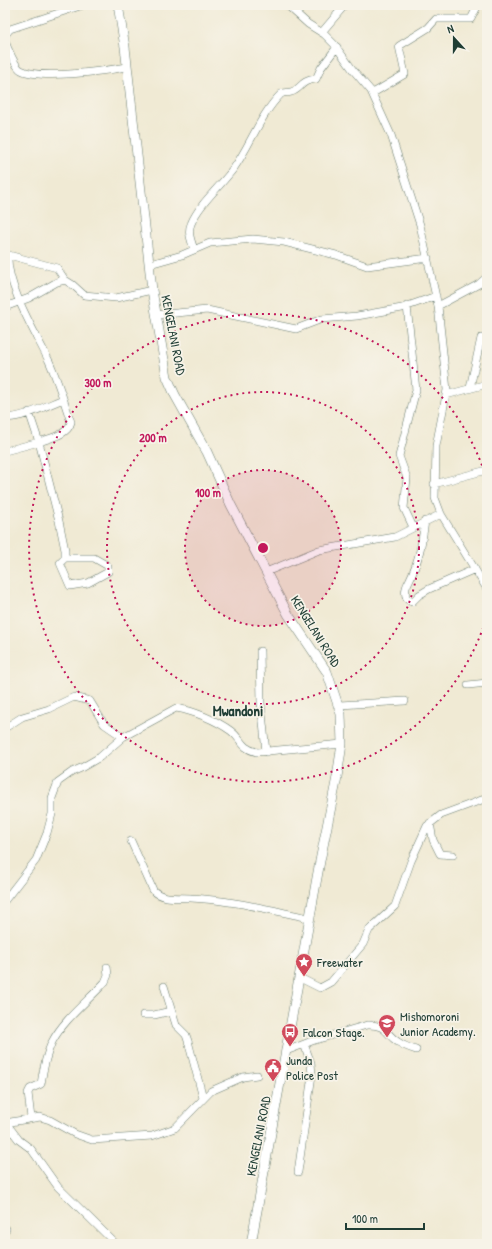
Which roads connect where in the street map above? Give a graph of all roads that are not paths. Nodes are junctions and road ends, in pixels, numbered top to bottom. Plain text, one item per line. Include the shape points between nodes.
1 (83, 5) edge
2 (118, 5) edge
3 (287, 5) edge
4 (345, 5) edge
5 (478, 5) edge
6 (322, 32) junction
7 (5, 35) edge
8 (5, 41) edge
9 (337, 48) junction
10 (8, 52) edge
11 (126, 67) junction
12 (372, 92) junction
13 (194, 250) junction
14 (6, 255) edge
15 (428, 258) junction
16 (150, 264) junction
17 (487, 277) edge
18 (66, 280) junction
19 (152, 290) junction
20 (436, 296) junction
21 (19, 301) junction
22 (407, 306) junction
23 (438, 306) junction
24 (5, 307) edge
25 (156, 315) junction
26 (481, 338) dead end
27 (487, 384) edge
28 (470, 388) junction
29 (446, 395) junction
30 (63, 399) junction
31 (29, 412) junction
32 (5, 417) edge
33 (39, 442) junction
34 (5, 451) edge
35 (487, 470) edge
36 (434, 484) junction
37 (441, 514) junction
38 (425, 521) junction
39 (413, 527) junction
40 (65, 558) junction
41 (475, 569) junction
42 (266, 572) junction
43 (487, 589) edge
44 (260, 651) dead end
45 (487, 683) edge
46 (468, 685) dead end
47 (405, 701) dead end
48 (340, 705) junction
49 (5, 728) edge
50 (123, 737) junction
51 (342, 744) junction
52 (266, 752) junction
53 (487, 798) edge
54 (430, 823) junction
55 (131, 841) dead end
56 (453, 855) dead end
57 (5, 900) edge
58 (310, 918) junction
59 (107, 967) dead end
60 (300, 978) junction
61 (164, 986) dead end
62 (170, 1011) junction
63 (143, 1015) dead end
64 (304, 1044) junction
65 (416, 1050) dead end
66 (286, 1051) junction
67 (257, 1075) dead end
68 (203, 1098) junction
69 (31, 1118) junction
70 (6, 1123) edge
71 (298, 1172) dead end
72 (116, 1244) edge
73 (251, 1244) edge

1 - 7 street via 10,28
2 - 11 main road, KENGELANI ROAD
3 - 6 street via 308,24
4 - 6 street
5 - 12 street via 471,19 436,19 428,28 399,46 405,74
6 - 9 street
8 - 10 street
9 - 12 street
9 - 13 street via 321,68 316,79 304,82 292,92 281,94 258,124 246,150 191,223 189,231
10 - 11 street via 25,72 59,75
11 - 16 main road, KENGELANI ROAD
12 - 15 street via 391,135
13 - 15 street via 210,243 253,239 284,242 336,255 363,265
13 - 16 street
14 - 18 street via 57,268
14 - 21 street
15 - 20 street
16 - 19 main road, KENGELANI ROAD
17 - 23 street
18 - 19 street via 84,295 116,298
18 - 21 street
19 - 25 main road, KENGELANI ROAD
20 - 22 street
20 - 23 street
21 - 24 street
21 - 30 street via 49,362
22 - 25 street via 357,316 322,319 296,330 208,310
22 - 39 street via 416,390 399,456 407,478 404,508
23 - 29 street
25 - 42 main road, KENGELANI ROAD via 164,366 170,385 207,452
26 - 28 street
27 - 28 street
28 - 29 street
29 - 36 street via 436,446
30 - 31 street
30 - 33 street via 71,422 69,429
31 - 32 street
31 - 33 street
33 - 34 street
33 - 40 street via 59,520
35 - 36 street
36 - 37 street via 435,498
37 - 38 street
37 - 41 street
38 - 39 street
38 - 41 street via 422,548 406,588 406,599 412,602 419,594
39 - 42 street via 390,538 319,550
40 - 40 street via 60,563 70,586 88,583 108,572 108,566 96,558
41 - 43 street
42 - 48 main road, KENGELANI ROAD via 290,617 324,666
44 - 52 street via 261,703
45 - 46 street
47 - 48 street
48 - 51 main road, KENGELANI ROAD
49 - 50 street via 22,717 46,711 74,697 90,701 104,724
50 - 52 street via 176,708 229,729 242,746 249,750
50 - 57 street via 100,757 58,782 52,798 52,814 47,833 36,860
51 - 52 street
51 - 58 main road, KENGELANI ROAD
53 - 54 street via 447,812
54 - 56 street via 433,840 440,854
54 - 60 street via 411,861 395,905 369,930 363,944 343,969 329,984 321,988
55 - 58 street via 157,894 252,904
58 - 60 main road, KENGELANI ROAD
59 - 69 street via 108,976 105,982 53,1041 47,1055 41,1084 30,1089 28,1093
60 - 66 main road, KENGELANI ROAD
61 - 62 street
62 - 63 street
62 - 68 street via 176,1027 187,1037
64 - 65 street via 367,1024 376,1024 382,1026 397,1042
64 - 66 street
64 - 71 street via 312,1075
66 - 73 main road, KENGELANI ROAD
67 - 68 street via 228,1083
68 - 69 street via 184,1121 174,1128 152,1136 98,1141 75,1134 50,1120
69 - 70 street
70 - 72 street via 19,1140 31,1149 58,1187

